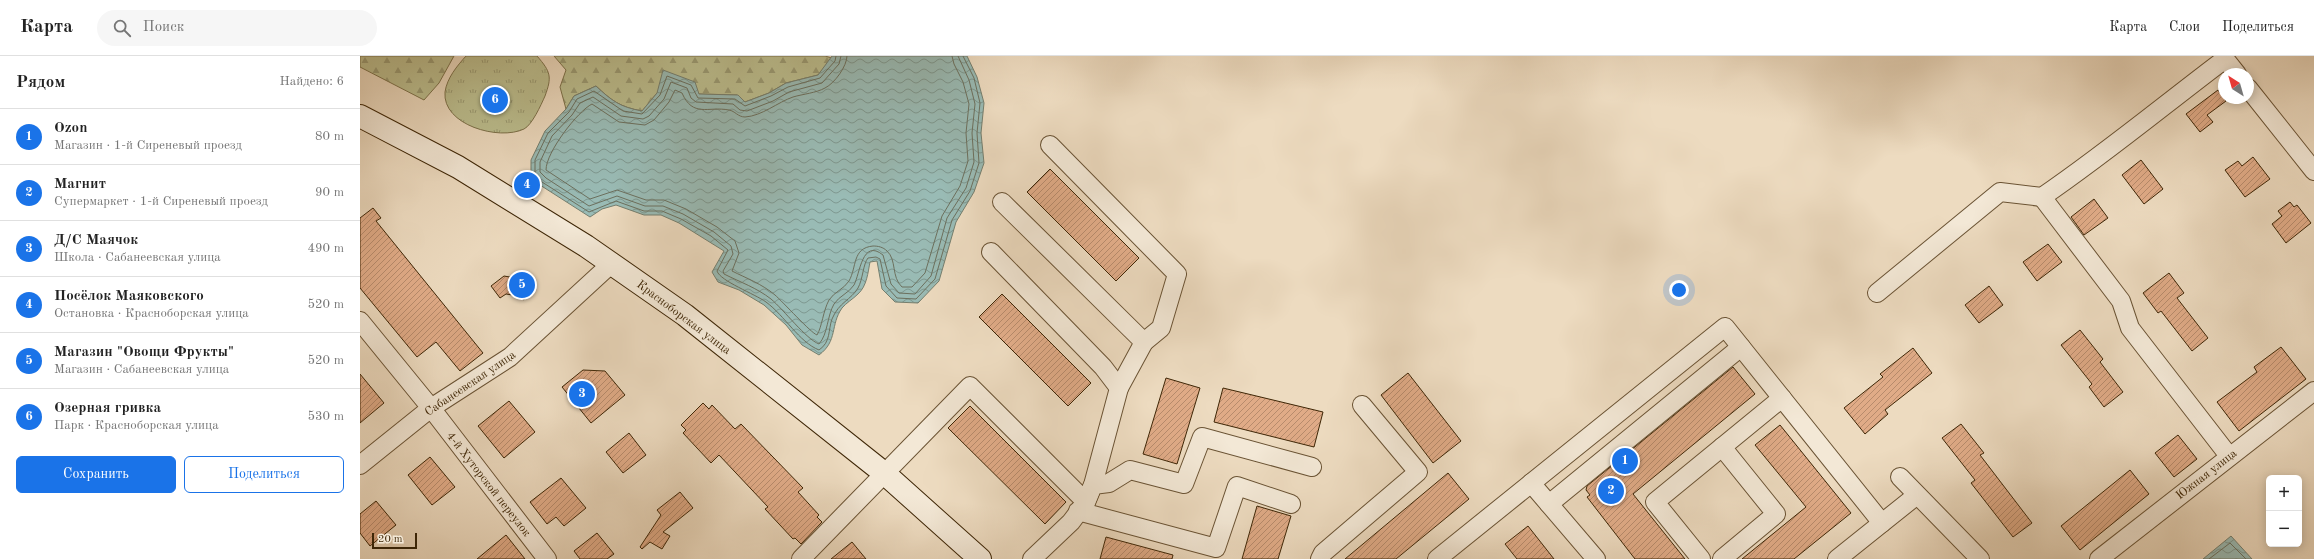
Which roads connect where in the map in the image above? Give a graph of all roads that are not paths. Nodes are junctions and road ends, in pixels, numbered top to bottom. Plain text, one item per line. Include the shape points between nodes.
1 (2232, 68) edge
2 (2254, 96) edge
3 (360, 116) edge
4 (1050, 145) dead end
5 (2314, 171) edge
6 (2042, 197) junction
7 (1002, 202) dead end
8 (991, 252) dead end
9 (611, 264) junction
10 (1876, 293) dead end
11 (360, 321) edge
12 (1144, 342) junction
13 (1741, 347) junction
14 (1119, 388) junction
15 (2314, 391) edge
16 (1782, 398) junction
17 (1362, 405) dead end
18 (431, 408) junction
19 (1722, 447) junction
20 (2229, 456) junction
21 (360, 465) edge
22 (1312, 467) dead end
23 (884, 473) junction
24 (1900, 477) dead end
25 (1532, 482) junction
26 (1093, 485) junction
27 (1917, 495) junction
28 (1291, 504) dead end
29 (1550, 504) junction
30 (1082, 507) junction
31 (1882, 523) junction
32 (547, 559) edge
33 (801, 559) edge
34 (980, 559) edge
35 (1032, 559) edge
36 (1320, 559) edge
37 (1437, 559) edge
38 (1596, 559) edge
39 (1701, 559) edge
40 (1722, 559) edge
41 (1837, 559) edge
42 (1980, 559) edge
43 (2099, 559) edge

1 - 6 street via 2225,59 2087,166
2 - 5 street
3 - 9 street, Красноборская улица via 442,157
4 - 12 street via 1177,274 1161,328
6 - 10 street via 2000,192
6 - 20 street via 2121,301 2130,328
7 - 12 street
8 - 14 street via 1103,367
9 - 18 street, Сабанеевская улица via 510,357
9 - 23 street, Красноборская улица via 685,315
11 - 18 street, 4-й Хуторской переулок
12 - 14 street
13 - 16 street
13 - 25 street via 1725,327
13 - 29 street
14 - 26 street
15 - 20 street, Южная улица
16 - 19 street
16 - 31 street
17 - 36 street via 1418,472 1322,553
18 - 21 street, Сабанеевская улица
18 - 32 street, 4-й Хуторской переулок
19 - 39 street via 1655,502
19 - 40 street via 1776,514
20 - 43 street, Южная улица
22 - 26 street via 1202,437 1184,484 1130,470 1109,483
23 - 30 street via 970,386
23 - 33 street
23 - 34 street, Красноборская улица
24 - 27 street
25 - 29 street
25 - 37 street
26 - 30 street
27 - 31 street
27 - 42 street
28 - 30 street via 1237,486 1216,548
29 - 38 street
30 - 35 street
31 - 41 street

